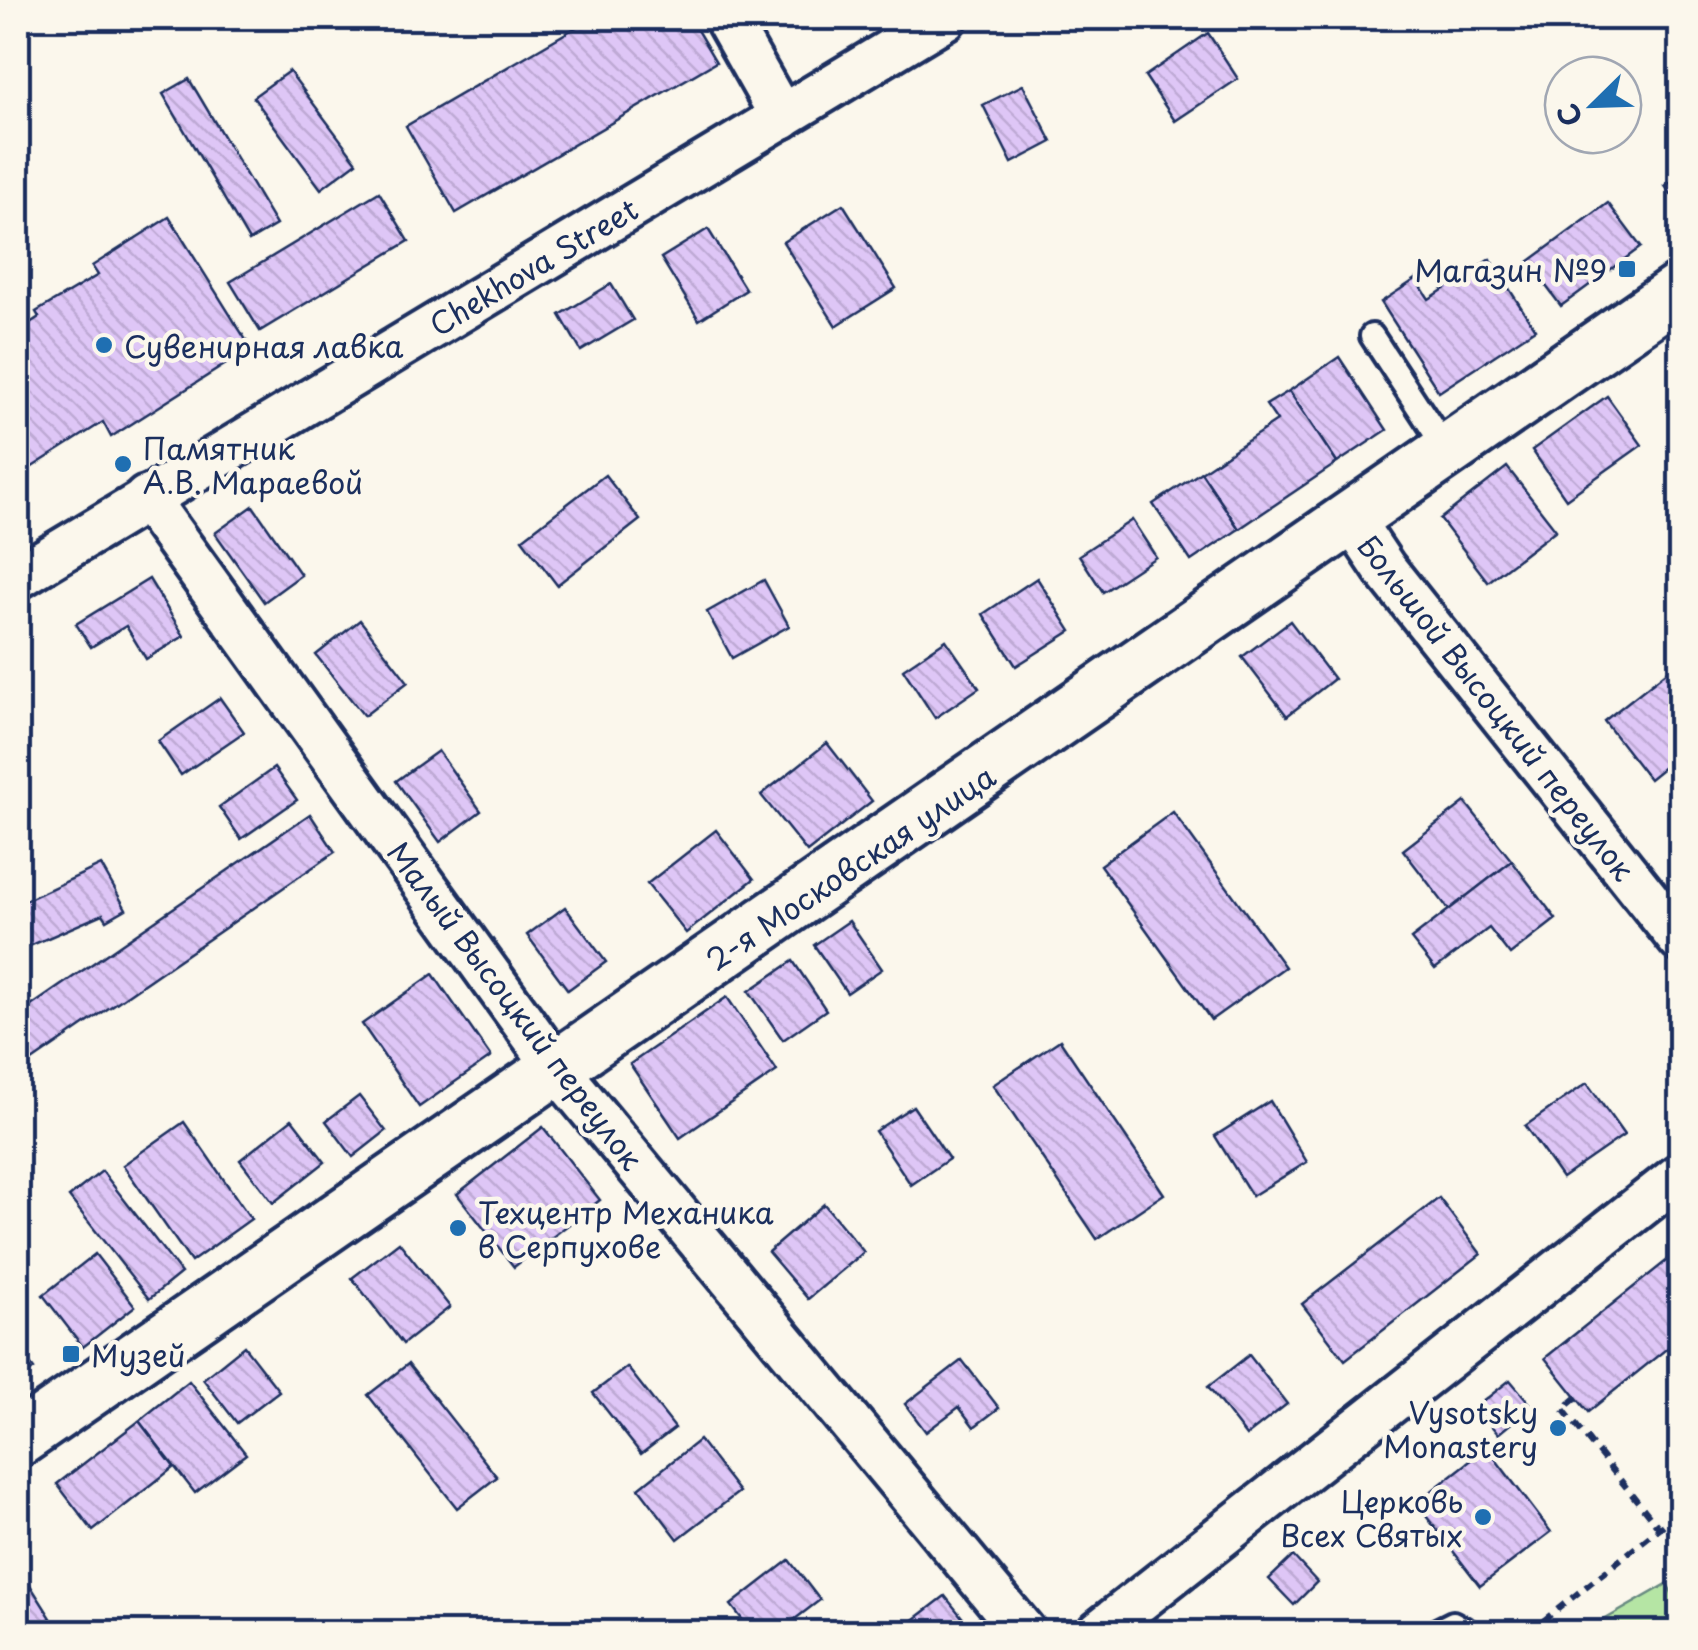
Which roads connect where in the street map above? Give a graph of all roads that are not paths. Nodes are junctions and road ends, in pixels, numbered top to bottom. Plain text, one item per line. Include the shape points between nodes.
1 (726, 18) edge
2 (945, 18) edge
3 (782, 117) junction
4 (1680, 290) edge
5 (1372, 336) dead end
6 (1449, 454) junction
7 (146, 498) junction
8 (1352, 520) junction
9 (18, 576) edge
10 (1680, 940) edge
11 (556, 1069) junction
12 (1680, 1175) edge
13 (18, 1440) edge
14 (1116, 1627) edge
15 (1024, 1632) edge
16 (1435, 1632) edge
17 (1470, 1632) edge

1 - 3 street
2 - 3 street, Chekhova Street
3 - 7 street, Chekhova Street
4 - 6 street, 2-я Московская улица
5 - 6 lane
6 - 8 street, 2-я Московская улица
7 - 9 street, Chekhova Street
7 - 11 street, Малый Высоцкий переулок
8 - 10 street, Большой Высоцкий переулок
8 - 11 street, 2-я Московская улица
11 - 13 street, 2-я Московская улица
11 - 15 street, Малый Высоцкий переулок
12 - 14 street
16 - 17 lane via 1453,1623

